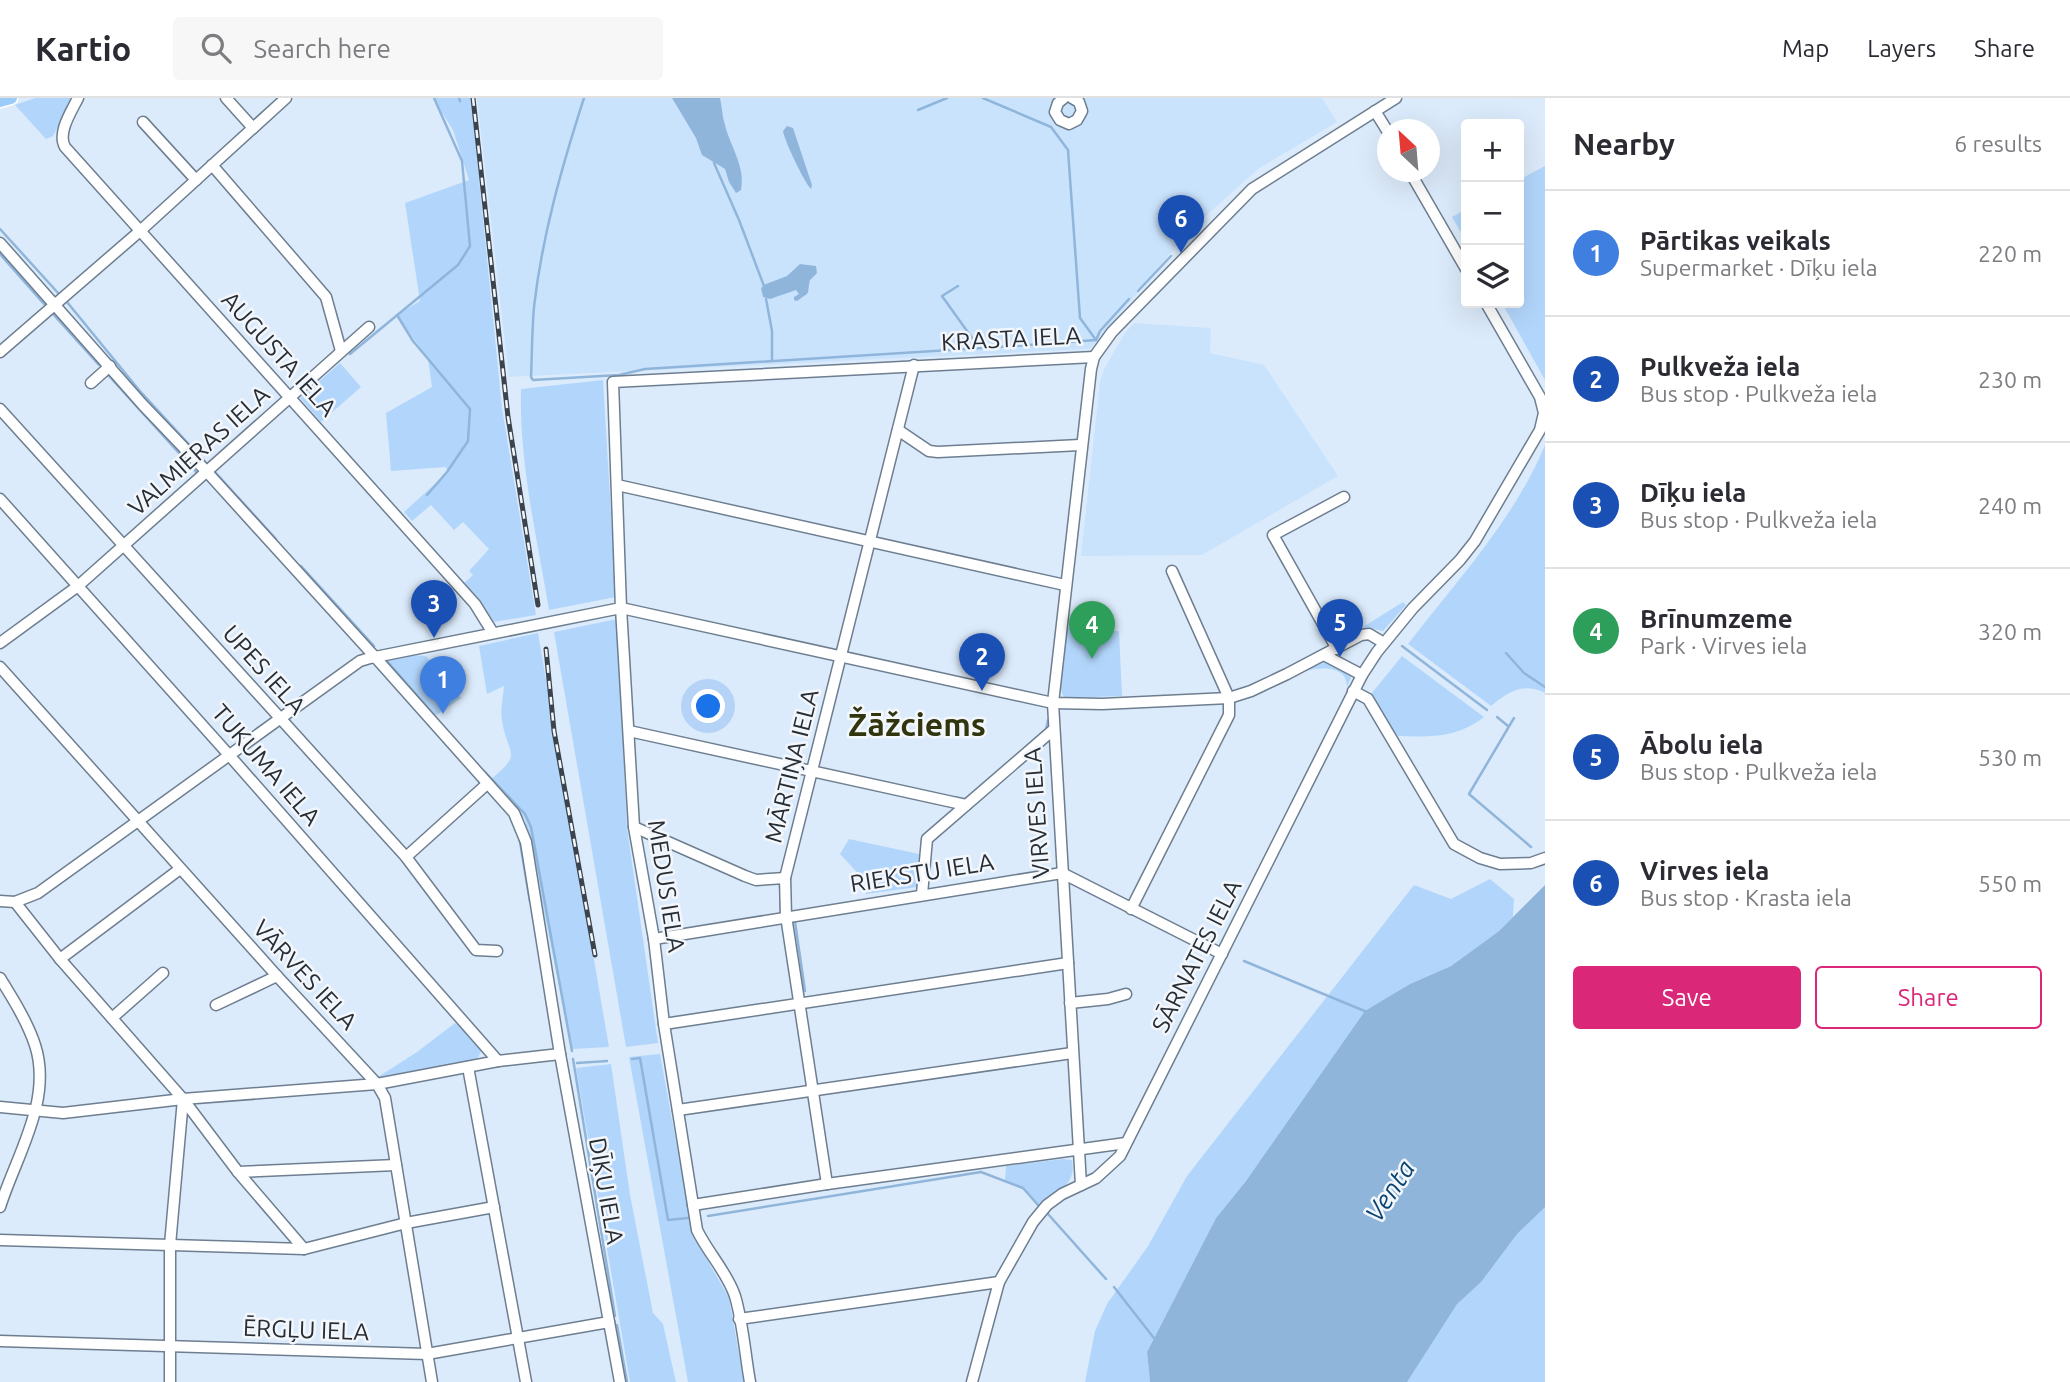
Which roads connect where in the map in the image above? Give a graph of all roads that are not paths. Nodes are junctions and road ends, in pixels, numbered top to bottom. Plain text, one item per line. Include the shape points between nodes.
1 (10, 98) edge
2 (78, 98) edge
3 (226, 98) edge
4 (286, 98) edge
5 (1064, 98) edge
6 (1072, 98) edge
7 (1396, 98) edge
8 (0, 101) edge
9 (1081, 102) edge
10 (1375, 111) junction
11 (1380, 119) edge
12 (143, 122) dead end
13 (253, 128) junction
14 (212, 165) junction
15 (196, 180) junction
16 (1416, 182) edge
17 (140, 231) junction
18 (0, 243) edge
19 (1461, 260) edge
20 (55, 303) junction
21 (1489, 308) edge
22 (369, 327) dead end
23 (341, 351) junction
24 (0, 352) edge
25 (1094, 356) junction
26 (914, 365) junction
27 (110, 366) junction
28 (613, 382) joint
29 (91, 383) dead end
30 (290, 398) junction
31 (0, 409) edge
32 (898, 430) junction
33 (1080, 445) junction
34 (208, 472) junction
35 (617, 485) junction
36 (1344, 497) dead end
37 (0, 499) edge
38 (870, 542) junction
39 (124, 546) junction
40 (1172, 570) dead end
41 (1065, 585) junction
42 (78, 586) junction
43 (621, 608) junction
44 (493, 634) junction
45 (0, 643) edge
46 (1384, 643) junction
47 (1337, 649) junction
48 (1324, 655) junction
49 (375, 656) junction
50 (842, 657) junction
51 (0, 667) edge
52 (1362, 675) junction
53 (1353, 691) junction
54 (1229, 698) junction
55 (1053, 703) junction
56 (280, 720) junction
57 (1053, 730) junction
58 (629, 731) junction
59 (229, 755) junction
60 (811, 772) junction
61 (486, 784) junction
62 (966, 804) junction
63 (138, 820) junction
64 (634, 827) junction
65 (406, 856) junction
66 (1545, 858) edge
67 (180, 869) junction
68 (1062, 873) junction
69 (785, 878) junction
70 (922, 894) junction
71 (0, 901) edge
72 (15, 902) junction
73 (1131, 909) junction
74 (786, 916) junction
75 (654, 939) junction
76 (497, 951) dead end
77 (1222, 954) junction
78 (61, 959) junction
79 (1068, 963) junction
80 (163, 972) dead end
81 (276, 976) junction
82 (0, 978) edge
83 (1126, 994) dead end
84 (1070, 1003) junction
85 (800, 1004) junction
86 (216, 1005) dead end
87 (112, 1018) junction
88 (664, 1024) junction
89 (1072, 1053) junction
90 (560, 1054) junction
91 (498, 1061) junction
92 (468, 1067) junction
93 (377, 1084) junction
94 (813, 1090) junction
95 (183, 1100) junction
96 (0, 1107) edge
97 (678, 1110) junction
98 (35, 1112) junction
99 (1126, 1143) junction
100 (1078, 1149) junction
101 (396, 1165) junction
102 (238, 1172) junction
103 (827, 1184) junction
104 (1081, 1185) junction
105 (692, 1205) junction
106 (0, 1207) edge
107 (494, 1207) junction
108 (406, 1223) junction
109 (0, 1240) edge
110 (170, 1245) junction
111 (304, 1249) junction
112 (999, 1282) junction
113 (739, 1319) junction
114 (609, 1322) junction
115 (518, 1339) junction
116 (0, 1341) edge
117 (170, 1346) junction
118 (427, 1354) junction
119 (170, 1382) edge
120 (432, 1382) edge
121 (526, 1382) edge
122 (620, 1382) edge
123 (750, 1382) edge
124 (972, 1382) edge

1 - 8 main road
2 - 17 street, AUGUSTA IELA via 62,142
3 - 13 street
4 - 13 street
5 - 9 street via 1055,112 1064,123 1077,120
6 - 9 street
7 - 10 street, KRASTA IELA
10 - 11 street
10 - 25 street, KRASTA IELA via 1252,189
12 - 15 street
13 - 14 street
14 - 15 street
14 - 23 street via 326,297
15 - 17 street
16 - 19 street
17 - 20 street
17 - 30 street, AUGUSTA IELA
18 - 20 street, DĪĶU IELA
20 - 24 street
20 - 27 street, DĪĶU IELA
21 - 46 street, SĀRNATES IELA via 1540,397 1543,422 1475,541
22 - 23 street, VALMIERAS IELA
23 - 30 street, VALMIERAS IELA
25 - 26 street, KRASTA IELA
25 - 33 street, VIRVES IELA
26 - 28 street, KRASTA IELA
26 - 32 street, MĀRTIŅA IELA
27 - 29 street
27 - 34 street, DĪĶU IELA
28 - 35 street, MEDUS IELA
30 - 34 street, VALMIERAS IELA
30 - 44 street, AUGUSTA IELA via 475,604
31 - 39 street, UPES IELA
32 - 33 street via 938,453
32 - 38 street, MĀRTIŅA IELA
33 - 41 street, VIRVES IELA
34 - 39 street, VALMIERAS IELA
34 - 49 street, DĪĶU IELA
35 - 38 street
35 - 43 street, MEDUS IELA
36 - 47 street via 1273,535
37 - 42 street, TUKUMA IELA
38 - 41 street
38 - 50 street, MĀRTIŅA IELA
39 - 42 street, VALMIERAS IELA
39 - 56 street, UPES IELA
40 - 54 street
41 - 55 street, VIRVES IELA
42 - 45 street, VALMIERAS IELA
42 - 59 street, TUKUMA IELA
43 - 44 street
43 - 50 street
43 - 58 street, MEDUS IELA
44 - 49 street
46 - 47 street via 1369,634 1361,635
46 - 52 street, SĀRNATES IELA
47 - 48 street
48 - 52 street
48 - 54 street
49 - 56 street
49 - 61 street, DĪĶU IELA
50 - 55 street
50 - 60 street, MĀRTIŅA IELA
51 - 63 street, VĀRVES IELA
52 - 53 street, SĀRNATES IELA
53 - 66 street via 1368,699 1454,845 1500,863
53 - 77 street, SĀRNATES IELA
54 - 55 street
54 - 73 street via 1229,715
55 - 57 street, VIRVES IELA
56 - 59 street
56 - 65 street, UPES IELA
57 - 62 street
57 - 68 street, VIRVES IELA
58 - 60 street
58 - 64 street, MEDUS IELA
59 - 63 street
59 - 91 street, TUKUMA IELA
60 - 62 street
60 - 69 street, MĀRTIŅA IELA
61 - 65 street
61 - 90 street, DĪĶU IELA via 514,813 526,842
62 - 70 street via 927,839
63 - 67 street, VĀRVES IELA
63 - 72 street via 38,893
64 - 69 street via 745,877
64 - 75 street, MEDUS IELA
65 - 76 street, UPES IELA via 476,950
67 - 78 street
67 - 81 street, VĀRVES IELA
68 - 70 street, RIEKSTU IELA
68 - 73 street
68 - 79 street, VIRVES IELA
69 - 74 street, MĀRTIŅA IELA
70 - 74 street, RIEKSTU IELA
71 - 72 street
72 - 78 street
73 - 77 street
74 - 75 street, RIEKSTU IELA
74 - 85 street, MĀRTIŅA IELA
75 - 88 street, MEDUS IELA
77 - 99 street, SĀRNATES IELA
78 - 87 street
79 - 84 street, VIRVES IELA
79 - 85 street
80 - 87 street
81 - 86 street
81 - 93 street, VĀRVES IELA
82 - 98 street via 36,1047 39,1090
83 - 84 street
84 - 89 street, VIRVES IELA
85 - 88 street
85 - 94 street, MĀRTIŅA IELA
87 - 95 street
88 - 97 street, MEDUS IELA
89 - 94 street
89 - 100 street, VIRVES IELA
90 - 91 street
90 - 114 street, DĪĶU IELA
91 - 92 street
92 - 93 street
92 - 107 street
93 - 95 street
93 - 101 street, VĀRVES IELA via 385,1098
94 - 97 street
94 - 103 street, MĀRTIŅA IELA
95 - 98 street
95 - 102 street
95 - 110 street
96 - 98 street
97 - 105 street, MEDUS IELA
98 - 106 street
99 - 100 street
99 - 104 street via 1110,1167
100 - 103 street
100 - 104 street, VIRVES IELA
101 - 102 street
101 - 108 street, VĀRVES IELA
102 - 111 street
103 - 105 street
104 - 112 street via 1047,1205
105 - 113 street, MEDUS IELA via 697,1230 731,1287
107 - 108 street
107 - 115 street
108 - 111 street
108 - 118 street, VĀRVES IELA
109 - 110 street
110 - 111 street
110 - 117 street
112 - 113 street
112 - 124 street
113 - 123 street, MEDUS IELA
114 - 115 street, ĒRGĻU IELA
114 - 122 street, DĪĶU IELA
115 - 118 street, ĒRGĻU IELA
115 - 121 street
116 - 117 street, ĒRGĻU IELA
117 - 118 street, ĒRGĻU IELA
117 - 119 street
118 - 120 street, VĀRVES IELA

